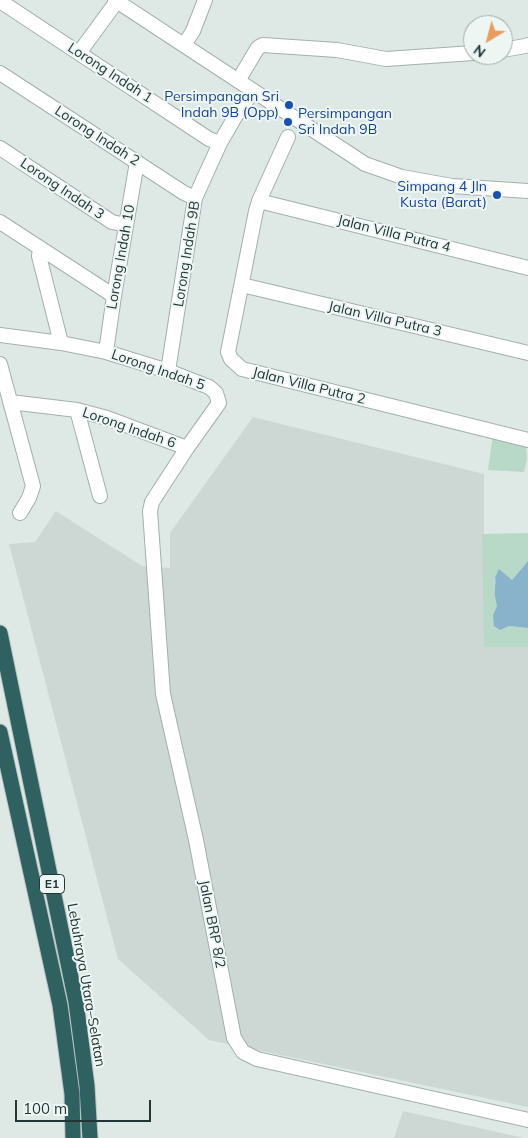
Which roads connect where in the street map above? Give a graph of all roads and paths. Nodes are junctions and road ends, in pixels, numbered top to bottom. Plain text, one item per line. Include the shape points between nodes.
1 (116, 0) edge
2 (205, 0) edge
3 (0, 1) edge
4 (184, 45) junction
5 (528, 45) edge
6 (513, 48) edge
7 (79, 53) junction
8 (463, 54) edge
9 (0, 73) edge
10 (238, 81) junction
11 (253, 91) junction
12 (288, 137) dead end
13 (220, 143) junction
14 (0, 148) edge
15 (137, 162) junction
16 (528, 190) edge
17 (195, 198) junction
18 (259, 201) junction
19 (0, 222) edge
20 (126, 225) junction
21 (40, 248) junction
22 (528, 268) edge
23 (242, 284) junction
24 (114, 296) junction
25 (0, 335) edge
26 (61, 343) junction
27 (106, 352) junction
28 (528, 353) edge
29 (0, 364) edge
30 (168, 371) junction
31 (10, 402) junction
32 (77, 410) junction
33 (528, 440) edge
34 (187, 448) junction
35 (100, 496) dead end
36 (152, 502) joint
37 (20, 513) dead end
38 (0, 633) edge
39 (0, 732) edge
40 (528, 1120) edge
41 (73, 1138) edge
42 (90, 1138) edge

1 - 4 street
1 - 7 street
2 - 4 street
3 - 7 street, Lorong Indah 1
4 - 10 street
5 - 6 street
7 - 13 street, Lorong Indah 1
8 - 10 street via 386,59 337,50 264,45 257,48
9 - 15 street, Lorong Indah 2
10 - 11 street
11 - 13 street, Lorong Indah 9B
11 - 16 street via 365,164 402,177 452,186
12 - 18 street, Jalan Villa Putra 2
13 - 17 street, Lorong Indah 9B
14 - 20 street, Lorong Indah 3 via 112,222
15 - 17 street, Lorong Indah 2
15 - 20 street, Lorong Indah 10
17 - 30 street, Lorong Indah 9B
18 - 22 street, Jalan Villa Putra 4
18 - 23 street, Jalan Villa Putra 2
19 - 21 street
20 - 24 street, Lorong Indah 10
21 - 24 street
21 - 26 street via 39,256
23 - 28 street, Jalan Villa Putra 3
23 - 33 street, Jalan Villa Putra 2 via 228,352 231,360 242,369
24 - 27 street, Lorong Indah 10
25 - 26 street, Lorong Indah 5
26 - 27 street, Lorong Indah 5
27 - 30 street, Lorong Indah 5
29 - 31 street
30 - 34 street, Lorong Indah 5 via 209,387 219,403
31 - 32 street, Lorong Indah 6
31 - 37 street via 32,486
32 - 34 street, Lorong Indah 6
32 - 35 street
34 - 36 street, Lorong Indah 5
36 - 40 street, Jalan BRP 8/2 via 163,694 196,840 234,1038 243,1052 257,1059
38 - 42 highway, Lebuhraya Utara–Selatan / E1 via 76,1002
39 - 41 highway, E1 via 60,1005 72,1094

